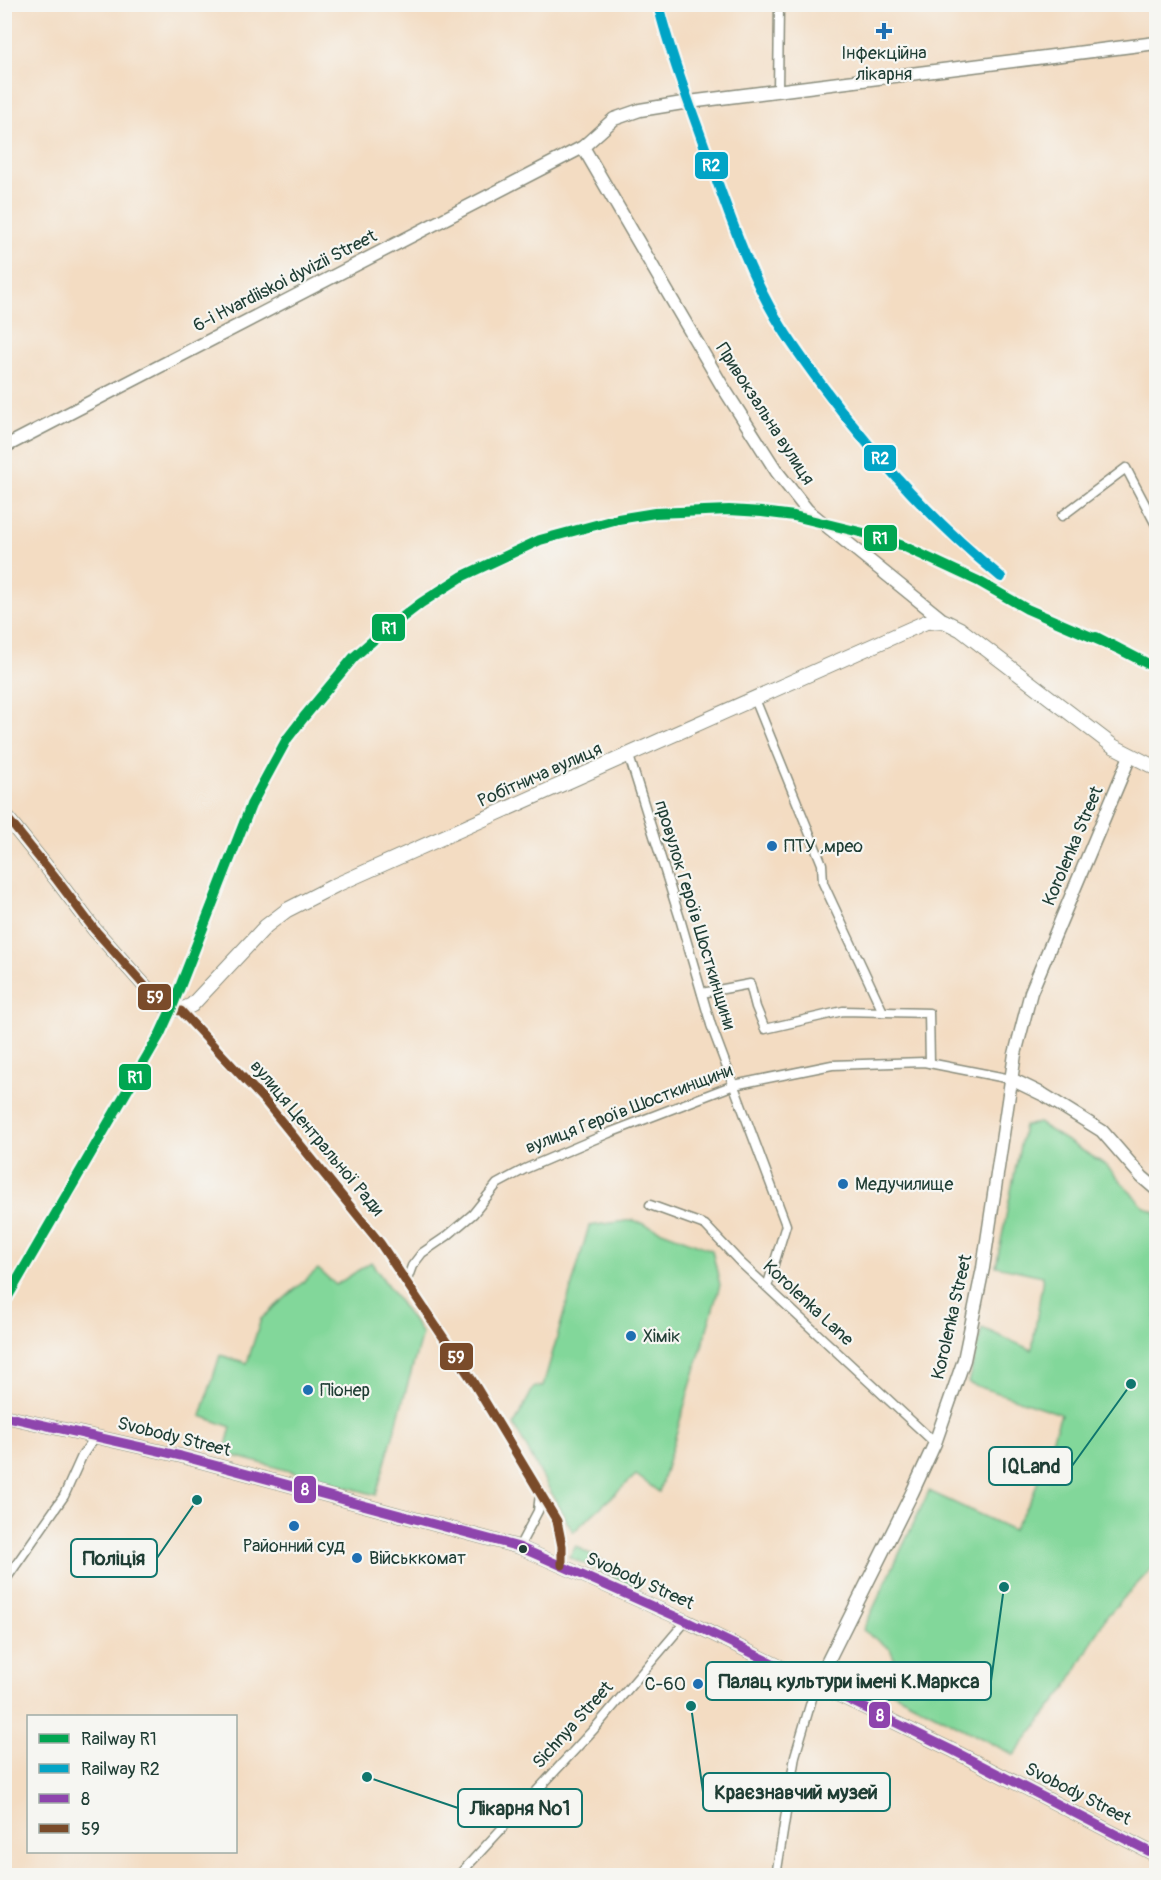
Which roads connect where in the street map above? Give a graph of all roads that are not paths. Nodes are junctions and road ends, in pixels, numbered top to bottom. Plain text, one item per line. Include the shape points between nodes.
1 (779, 4) edge
2 (1156, 43) edge
3 (778, 92) junction
4 (583, 147) junction
5 (4, 447) edge
6 (1062, 516) dead end
7 (1156, 525) edge
8 (944, 621) junction
9 (755, 699) junction
10 (629, 756) junction
11 (1130, 756) junction
12 (1156, 768) edge
13 (4, 814) edge
14 (702, 993) junction
15 (882, 1009) junction
16 (182, 1011) junction
17 (930, 1063) junction
18 (1011, 1079) junction
19 (734, 1085) junction
20 (1156, 1189) edge
21 (650, 1205) dead end
22 (406, 1280) junction
23 (767, 1287) junction
24 (4, 1416) edge
25 (95, 1437) junction
26 (935, 1443) junction
27 (540, 1493) junction
28 (519, 1547) junction
29 (562, 1565) junction
30 (4, 1582) edge
31 (686, 1621) junction
32 (816, 1685) junction
33 (1156, 1855) edge
34 (458, 1875) edge
35 (776, 1875) edge

1 - 3 street
2 - 3 main road, 6-i Hvardiiskoi dyvizii Street
3 - 4 main road, 6-i Hvardiiskoi dyvizii Street via 640,110 614,119
4 - 5 main road, 6-i Hvardiiskoi dyvizii Street
4 - 8 main road, Привокзальна вулиця via 777,472 807,510
6 - 7 street via 1126,468
8 - 9 main road, Робітнича вулиця via 926,622
8 - 11 main road, Привокзальна вулиця
9 - 10 main road, Робітнича вулиця
9 - 15 street via 822,864 823,883
10 - 14 street, провулок Героїв Шосткинщини
10 - 16 main road, Робітнича вулиця via 287,910 266,926 202,996
11 - 12 main road, Привокзальна вулиця
11 - 18 main road, Korolenka Street via 1031,992
13 - 16 main road, вулиця Центральної Ради via 94,928 159,1002 171,1010
14 - 15 street via 750,984 765,1029 843,1011
14 - 19 street, провулок Героїв Шосткинщини
15 - 17 street via 928,1012
16 - 22 street, вулиця Центральної Ради via 294,1134
17 - 18 street, вулиця Героїв Шосткинщини
17 - 19 street, вулиця Героїв Шосткинщини via 832,1065
18 - 20 main road, вулиця Героїв Шосткинщини via 1102,1131
18 - 26 main road, Korolenka Street via 971,1327 964,1360
19 - 22 street, вулиця Героїв Шосткинщини via 609,1133 497,1184 473,1214 422,1253
19 - 23 street, провулок Героїв Шосткинщини via 786,1225
21 - 23 street, Korolenka Lane via 705,1225
22 - 27 street, вулиця Центральної Ради
23 - 26 street, Korolenka Lane
24 - 25 main road, Svobody Street
25 - 28 main road, Svobody Street via 181,1456
25 - 30 street via 64,1496
26 - 32 main road, Korolenka Street
27 - 28 street via 538,1511
27 - 29 street, вулиця Центральної Ради via 557,1521
28 - 29 main road, Svobody Street
29 - 31 main road, Svobody Street
31 - 32 main road, Svobody Street
31 - 34 street, Sichnya Street via 594,1729
32 - 33 main road, Svobody Street
32 - 35 street, Korolenka Street via 795,1756

